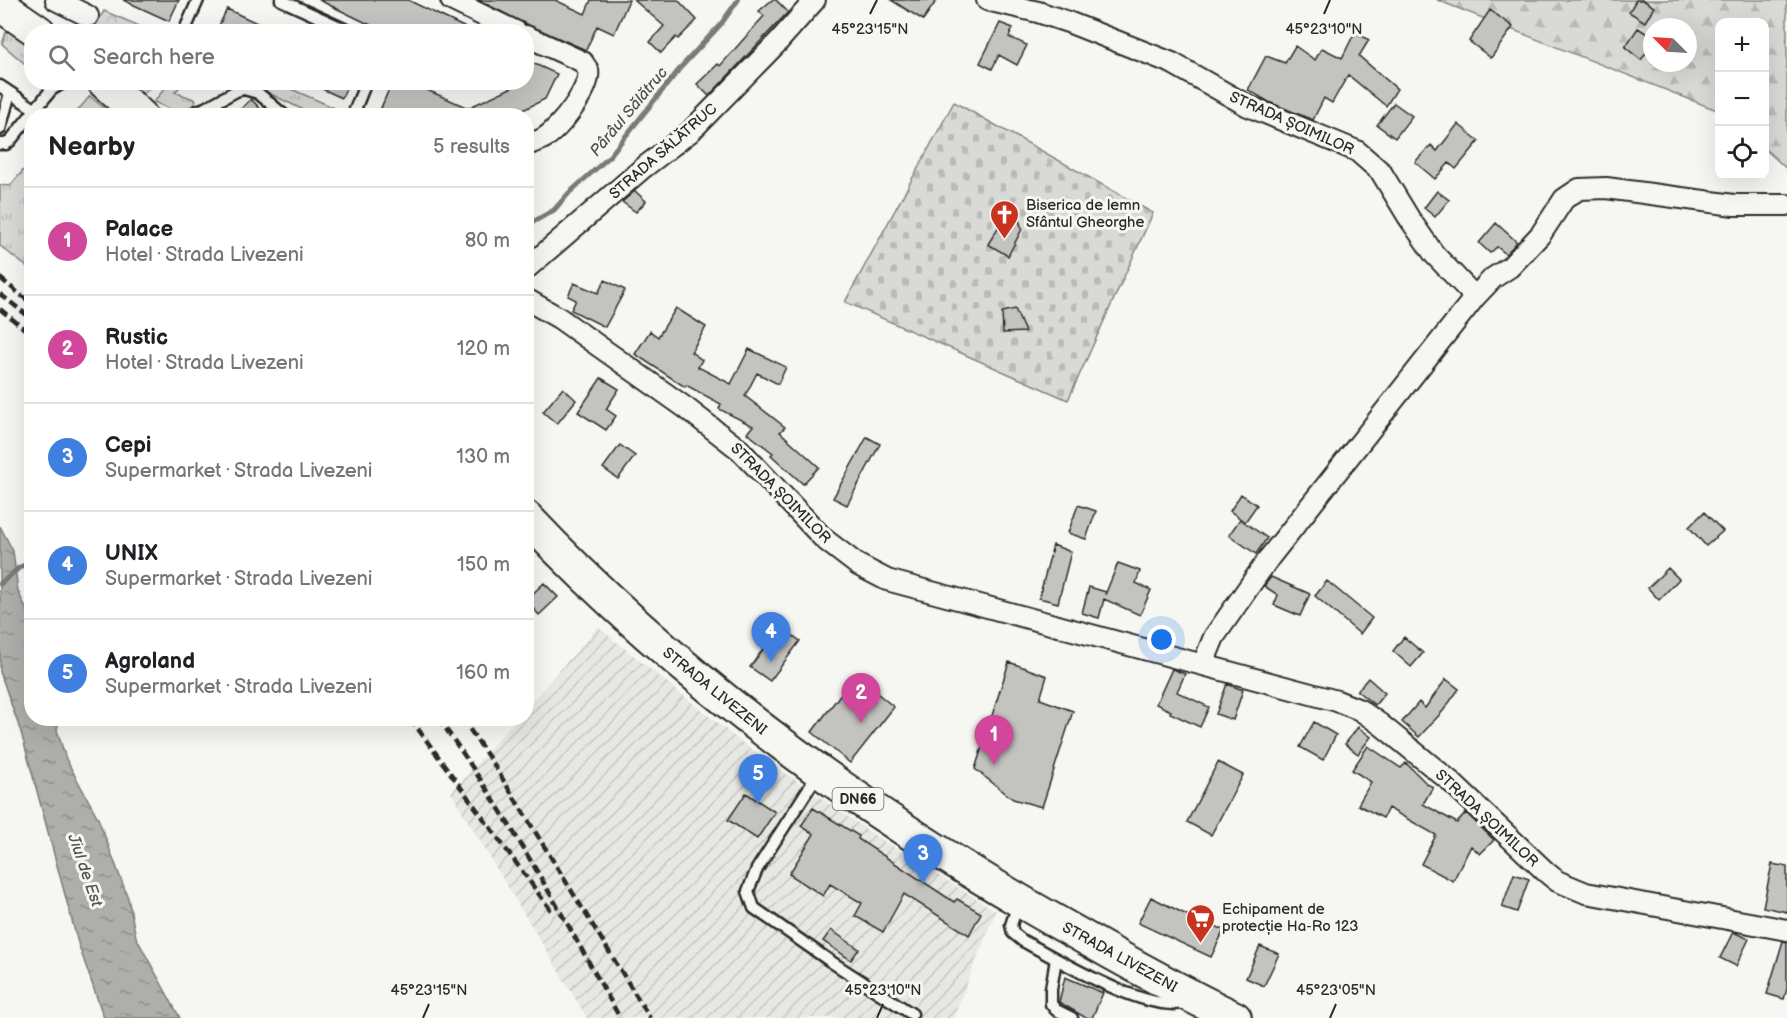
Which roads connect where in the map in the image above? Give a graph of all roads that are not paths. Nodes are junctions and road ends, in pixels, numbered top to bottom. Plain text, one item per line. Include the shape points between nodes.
1 (56, 0) edge
2 (198, 0) edge
3 (281, 0) edge
4 (451, 0) edge
5 (815, 0) edge
6 (987, 0) edge
7 (0, 5) edge
8 (88, 16) dead end
9 (27, 24) edge
10 (188, 24) edge
11 (334, 24) edge
12 (500, 24) edge
13 (534, 40) edge
14 (3, 89) edge
15 (51, 90) edge
16 (113, 90) edge
17 (240, 90) edge
18 (248, 90) edge
19 (363, 90) edge
20 (33, 108) edge
21 (38, 108) edge
22 (132, 108) edge
23 (214, 108) edge
24 (276, 108) edge
25 (356, 108) edge
26 (24, 124) edge
27 (0, 129) edge
28 (534, 142) edge
29 (0, 144) edge
30 (1787, 205) edge
31 (534, 261) edge
32 (1475, 297) junction
33 (534, 303) edge
34 (534, 526) edge
35 (1203, 664) junction
36 (819, 773) junction
37 (1019, 901) junction
38 (1787, 930) edge
39 (1056, 959) junction
40 (1197, 999) junction
41 (912, 1014) dead end
42 (1072, 1018) edge
43 (1235, 1018) edge

1 - 8 street
2 - 10 lane
3 - 11 lane
4 - 12 street
5 - 31 street, STRADA SĂLĂTRUC via 690,132
6 - 32 street, STRADA ȘOIMILOR via 1068,22 1172,63 1248,106 1357,151 1381,172 1434,254
7 - 9 main road
13 - 28 street via 583,62 588,69 588,78 569,113 557,128
14 - 20 lane
14 - 27 lane
15 - 21 lane
16 - 22 main road
17 - 23 lane
18 - 24 lane via 258,93
19 - 25 lane
26 - 29 lane via 10,141
30 - 32 street via 1734,205 1606,188 1580,189 1564,199 1540,234
32 - 35 street via 1269,558 1214,638
33 - 35 street, STRADA ȘOIMILOR via 615,356 740,450 824,539 858,565 887,580
34 - 36 main road, STRADA LIVEZENI / DN66 via 637,627
35 - 38 street, STRADA ȘOIMILOR via 1360,710 1450,781 1546,872 1569,887
36 - 37 main road, STRADA LIVEZENI / DN66
36 - 41 lane via 757,870 748,891 754,908
37 - 39 lane via 1011,925 1013,933
37 - 40 main road, STRADA LIVEZENI / DN66
39 - 40 lane via 1103,983 1164,1005
39 - 42 lane via 1051,1004
40 - 43 main road, STRADA LIVEZENI / DN66

